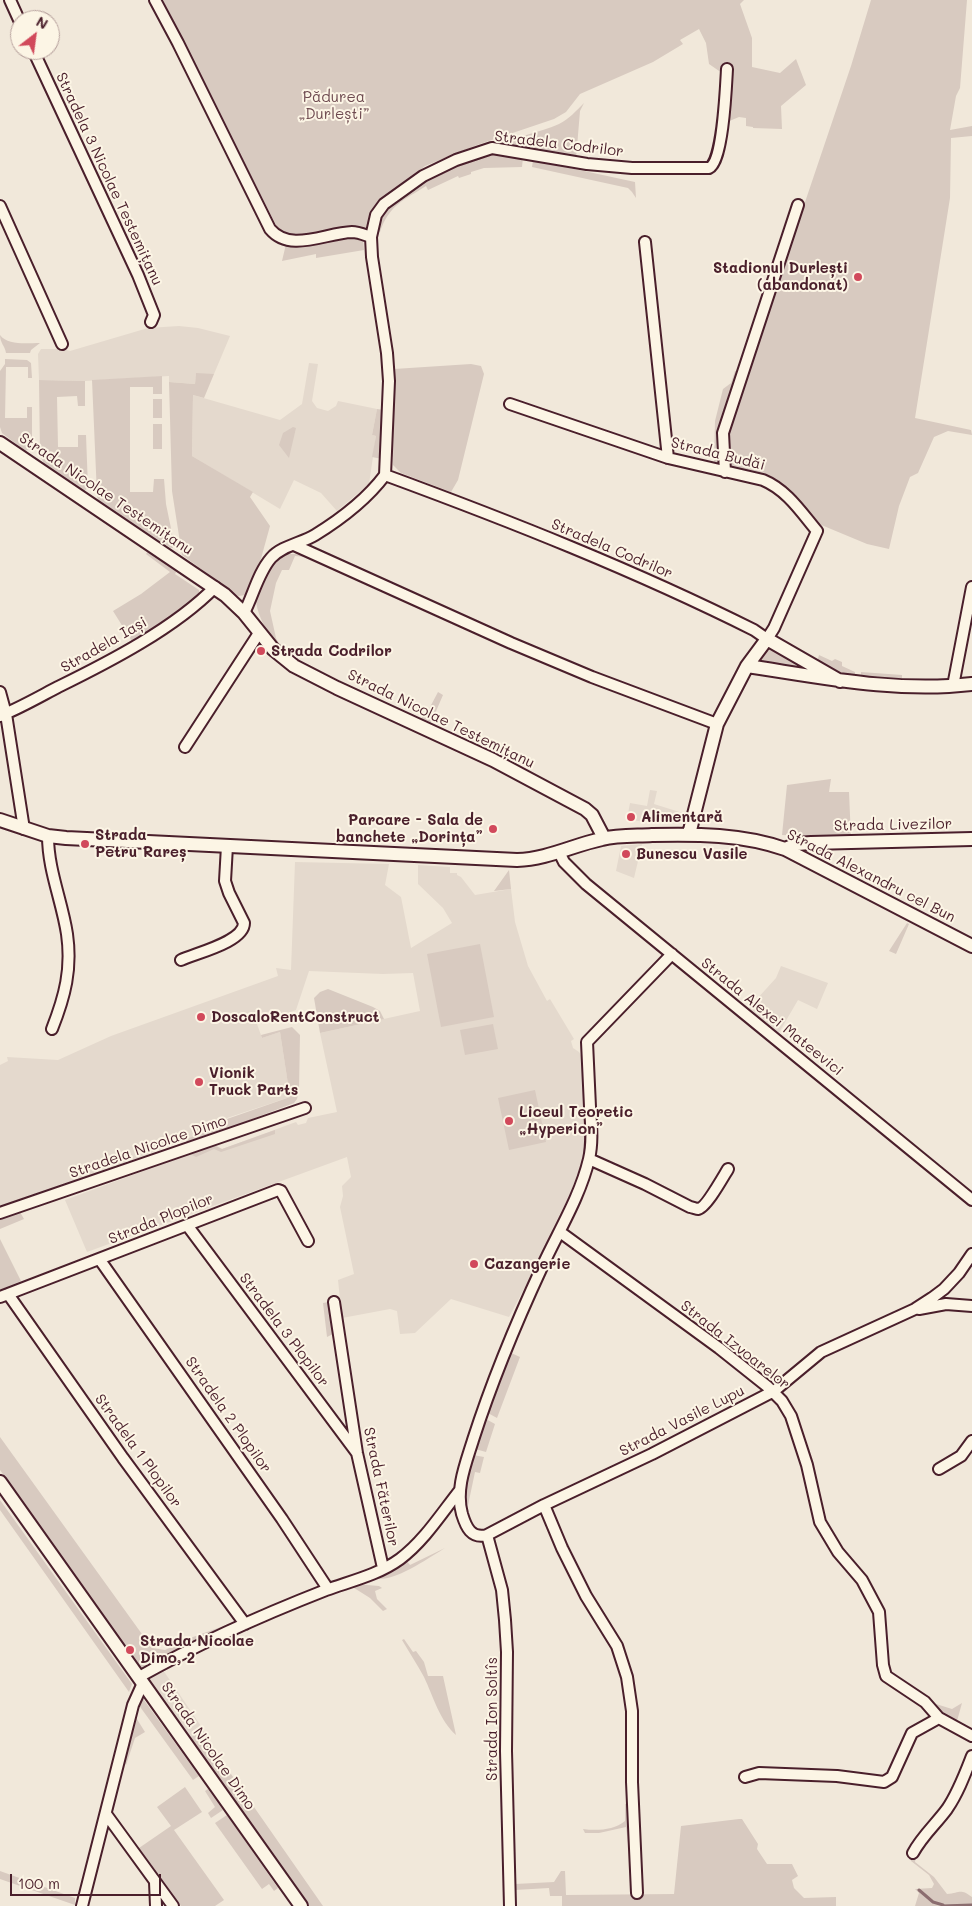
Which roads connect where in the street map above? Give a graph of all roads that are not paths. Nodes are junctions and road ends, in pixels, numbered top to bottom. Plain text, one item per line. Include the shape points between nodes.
1 (155, 0) edge
2 (38, 60) edge
3 (727, 69) dead end
4 (798, 204) dead end
5 (0, 206) edge
6 (371, 237) junction
7 (645, 242) dead end
8 (151, 322) dead end
9 (62, 344) dead end
10 (510, 404) dead end
11 (0, 442) edge
12 (668, 458) junction
13 (725, 472) junction
14 (385, 475) junction
15 (294, 545) junction
16 (215, 587) junction
17 (971, 592) edge
18 (244, 613) junction
19 (259, 633) junction
20 (767, 640) junction
21 (747, 666) junction
22 (840, 682) junction
23 (972, 684) edge
24 (953, 686) junction
25 (0, 692) edge
26 (3, 715) edge
27 (717, 724) junction
28 (185, 747) dead end
29 (0, 820) edge
30 (24, 829) junction
31 (689, 834) junction
32 (48, 836) junction
33 (604, 838) junction
34 (972, 839) edge
35 (227, 846) junction
36 (784, 849) junction
37 (559, 852) junction
38 (972, 946) edge
39 (672, 954) junction
40 (181, 960) dead end
41 (52, 1029) dead end
42 (305, 1108) dead end
43 (589, 1159) junction
44 (728, 1170) dead end
45 (972, 1200) edge
46 (0, 1213) edge
47 (188, 1225) junction
48 (560, 1232) junction
49 (308, 1241) dead end
50 (972, 1254) edge
51 (100, 1260) junction
52 (4, 1296) edge
53 (334, 1302) dead end
54 (972, 1306) edge
55 (915, 1309) junction
56 (774, 1391) junction
57 (972, 1441) edge
58 (357, 1453) junction
59 (939, 1469) dead end
60 (0, 1482) edge
61 (460, 1490) junction
62 (544, 1505) junction
63 (484, 1535) junction
64 (383, 1568) junction
65 (328, 1589) junction
66 (245, 1624) junction
67 (141, 1680) junction
68 (939, 1718) junction
69 (972, 1736) edge
70 (972, 1756) edge
71 (744, 1777) dead end
72 (106, 1814) junction
73 (914, 1853) dead end
74 (155, 1881) junction
75 (637, 1893) dead end
76 (82, 1906) edge
77 (156, 1906) edge
78 (173, 1906) edge
79 (302, 1906) edge
80 (510, 1906) edge

1 - 6 street via 276,236 291,241 354,232
2 - 8 street, Stradela 3 Nicolae Testemițanu via 138,275 154,315
3 - 6 street, Stradela Codrilor via 719,144 712,166 708,168 587,164 492,148 423,176 384,204 376,215
4 - 13 street via 723,432
5 - 9 street
6 - 14 street, Stradela Codrilor via 389,380
7 - 12 street
10 - 12 street, Strada Budăi
11 - 16 street, Strada Nicolae Testemițanu
12 - 13 street, Strada Budăi
13 - 20 street, Strada Budăi via 774,485 817,532
14 - 15 street via 360,502 315,536
14 - 20 street, Stradela Codrilor via 660,584 754,630
15 - 18 street via 272,557
15 - 27 street via 511,643
16 - 18 street, Strada Nicolae Testemițanu
16 - 26 street, Stradela Iași via 164,627 105,664
17 - 24 street
18 - 19 street, Strada Nicolae Testemițanu
19 - 28 street
19 - 33 street, Strada Nicolae Testemițanu via 294,666 493,760 585,809 592,815
20 - 21 street
20 - 22 street
21 - 22 street
21 - 27 street
22 - 24 street
23 - 24 street
25 - 26 street
26 - 30 street
27 - 31 street
29 - 30 street, Strada Alexandru cel Bun
30 - 32 street, Strada Alexandru cel Bun
31 - 33 street, Strada Alexandru cel Bun
31 - 36 street, Strada Alexandru cel Bun via 754,840
32 - 35 street, Strada Alexandru cel Bun
32 - 41 street via 50,863 69,955 65,994
33 - 37 street, Strada Alexandru cel Bun
34 - 36 street, Strada Livezilor via 811,842
35 - 37 street, Strada Alexandru cel Bun via 518,860
35 - 40 street via 225,881 244,928 223,944
36 - 38 street, Strada Alexandru cel Bun
37 - 39 street, Strada Alexei Mateevici via 564,862 586,884
39 - 43 street, Strada Făterilor via 587,1042 592,1138
39 - 45 street, Strada Alexei Mateevici
42 - 46 street, Stradela Nicolae Dimo
43 - 44 street via 698,1209 707,1202
43 - 48 street, Strada Făterilor
47 - 49 street, Strada Plopilor via 278,1190
47 - 51 street, Strada Plopilor
47 - 58 street, Stradela 3 Plopilor
48 - 56 street, Strada Izvoarelor
48 - 61 street, Strada Făterilor via 497,1372
50 - 55 street, Strada Vasile Lupu via 944,1289
51 - 52 street, Strada Plopilor
51 - 65 street, Stradela 2 Plopilor
52 - 66 street, Stradela 1 Plopilor
53 - 58 street, Strada Făterilor
54 - 55 street via 946,1304
55 - 56 street, Strada Vasile Lupu via 821,1352
56 - 62 street, Strada Vasile Lupu
56 - 68 street, Strada Izvoarelor via 791,1416 824,1530 862,1580 879,1612 886,1676 925,1702
57 - 59 street via 961,1456
58 - 64 street, Strada Făterilor
60 - 67 street, Strada Nicolae Dimo
61 - 63 street, Strada Făterilor via 460,1502 469,1531 477,1536
61 - 64 street, Strada Făterilor via 415,1545 398,1561
62 - 63 street, Strada Vasile Lupu
62 - 75 street via 586,1596 617,1646 627,1677 632,1711
63 - 80 street, Strada Ion Soltîs via 502,1590 505,1620
64 - 65 street
65 - 66 street
66 - 67 street via 179,1654
67 - 72 street
67 - 79 street, Strada Nicolae Dimo
68 - 69 street, Strada Izvoarelor
68 - 71 street via 912,1733 892,1777 884,1782 837,1776 759,1773
70 - 73 street via 949,1806
72 - 74 street
72 - 76 street
74 - 77 street
74 - 78 street

